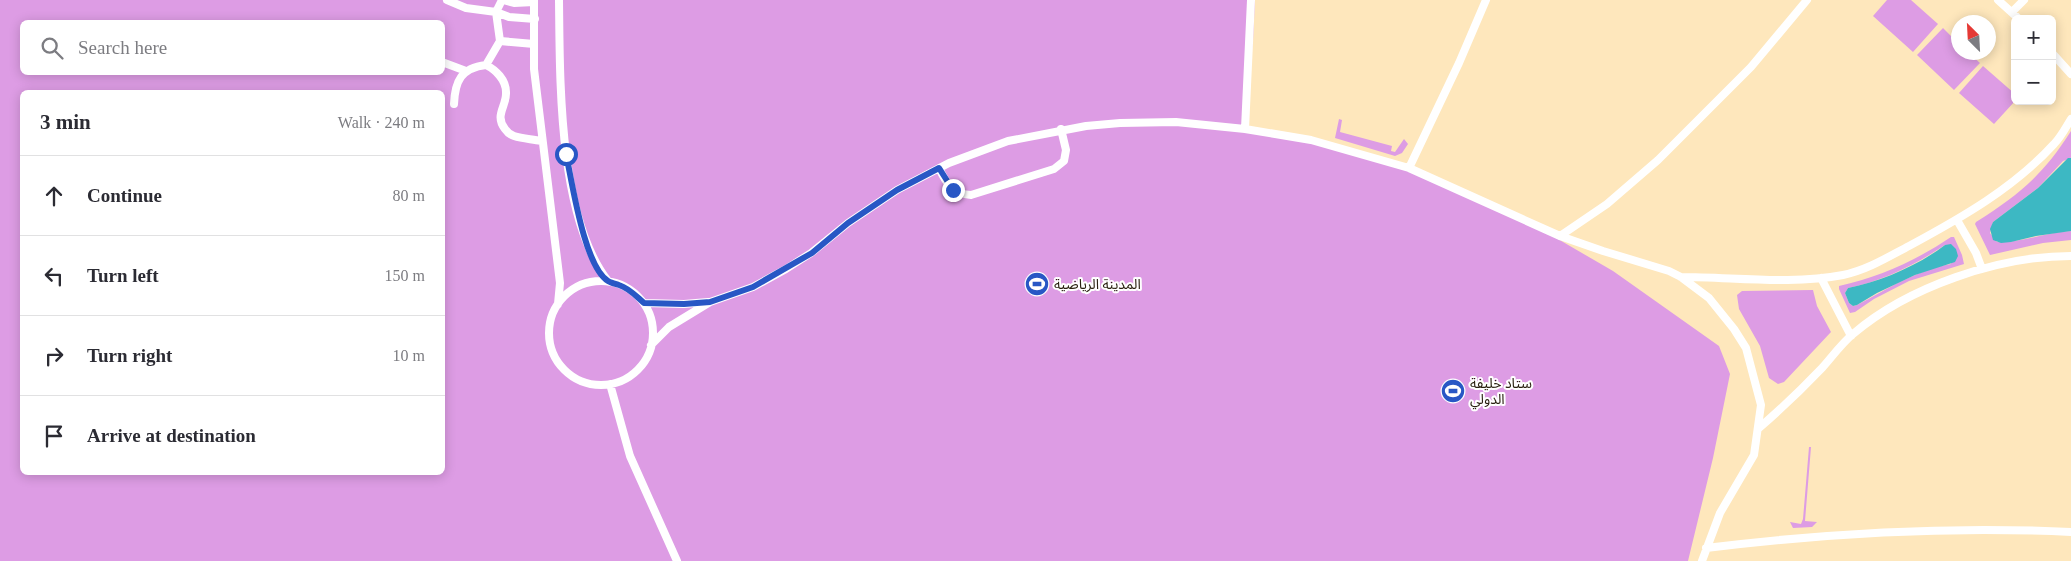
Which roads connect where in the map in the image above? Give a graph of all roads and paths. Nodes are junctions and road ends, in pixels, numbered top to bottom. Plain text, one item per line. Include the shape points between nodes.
1 (447, 0) edge
2 (502, 0) edge
3 (559, 0) edge
4 (1251, 0) edge
5 (1486, 0) edge
6 (1807, 0) edge
7 (1998, 0) edge
8 (2024, 0) edge
9 (534, 1) edge
10 (496, 12) junction
11 (2012, 12) junction
12 (2015, 15) edge
13 (535, 19) junction
14 (500, 41) junction
15 (534, 44) junction
16 (2056, 58) edge
17 (445, 63) edge
18 (486, 65) junction
19 (466, 71) junction
20 (2071, 74) edge
21 (454, 104) dead end
22 (2071, 119) edge
23 (1061, 129) junction
24 (1244, 129) junction
25 (541, 141) junction
26 (939, 168) junction
27 (1409, 168) junction
28 (1957, 220) junction
29 (1560, 236) junction
30 (2071, 256) edge
31 (1982, 269) junction
32 (1681, 276) junction
33 (1821, 278) junction
34 (608, 281) junction
35 (710, 302) junction
36 (644, 303) junction
37 (558, 304) junction
38 (1850, 336) junction
39 (651, 345) junction
40 (610, 384) junction
41 (1759, 428) junction
42 (2071, 532) edge
43 (1706, 548) junction
44 (677, 561) edge
45 (1702, 561) edge

1 - 10 lane via 466,8
2 - 9 lane via 514,3
2 - 10 lane
3 - 34 lane via 566,154 578,216 590,253
4 - 24 lane
5 - 27 lane
6 - 29 lane via 1751,67 1658,160 1607,204
7 - 11 lane
8 - 11 lane
9 - 13 lane
10 - 13 lane via 508,17
10 - 14 lane
11 - 12 lane
13 - 15 lane
14 - 15 lane
14 - 18 lane
15 - 25 lane
16 - 20 lane
17 - 19 lane
18 - 19 lane
18 - 25 lane via 500,76 505,85 507,94 500,121 505,129 512,136
19 - 21 lane via 454,89
22 - 28 lane via 2054,144 2009,186
23 - 24 lane via 1120,122 1176,122
23 - 26 lane via 1008,141
23 - 26 lane via 1066,150 1064,161 1054,169 971,195 953,190
24 - 27 lane via 1329,144
25 - 37 lane via 560,283
26 - 35 lane via 897,190 786,269 753,287
27 - 29 lane
28 - 31 lane
28 - 33 lane via 1872,265
29 - 32 lane
30 - 31 lane via 2045,256
31 - 38 lane via 1917,291
32 - 33 lane via 1748,280
32 - 41 lane via 1709,298 1746,348 1761,405
33 - 38 lane
34 - 36 lane via 622,285
34 - 37 lane via 589,282 571,290
35 - 36 lane
35 - 39 lane via 669,327
36 - 39 lane via 653,331
37 - 40 lane via 549,322 549,342 556,360 569,375 587,384
38 - 41 lane via 1793,399
39 - 40 lane via 646,359 636,371
40 - 44 lane via 630,456
41 - 43 lane via 1754,455 1720,513
42 - 43 lane via 1954,529 1809,537
43 - 45 lane

